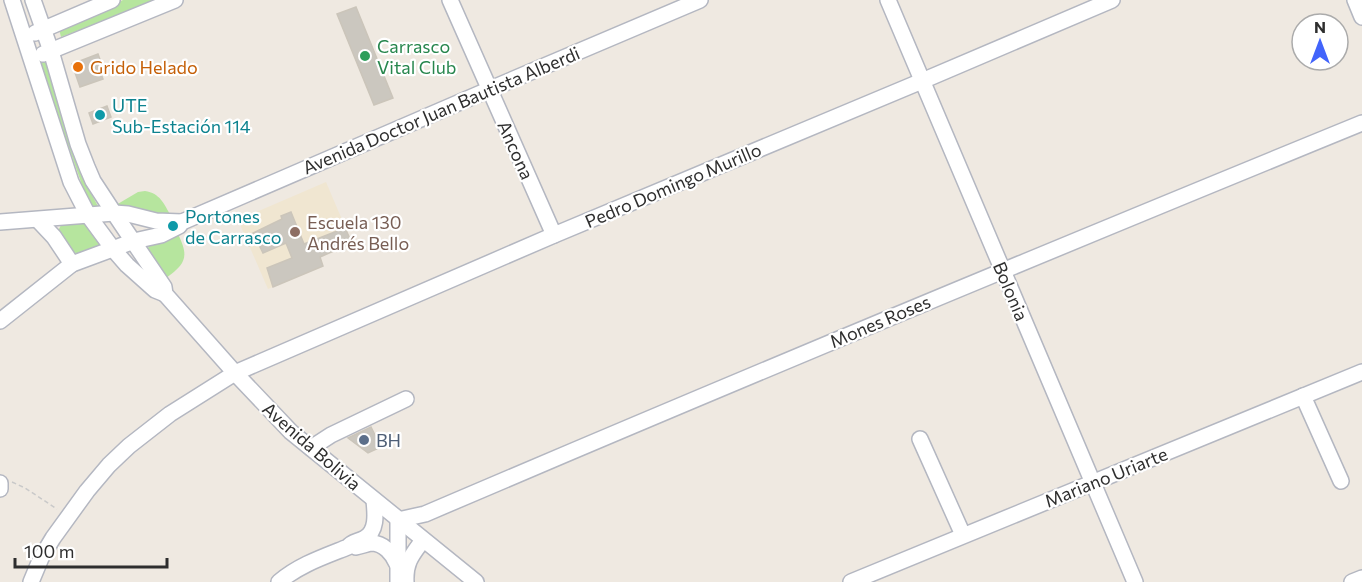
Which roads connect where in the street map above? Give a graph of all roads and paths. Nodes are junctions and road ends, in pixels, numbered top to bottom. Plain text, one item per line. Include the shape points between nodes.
1 (12, 0) edge
2 (33, 0) edge
3 (112, 0) edge
4 (175, 0) edge
5 (450, 0) edge
6 (700, 0) edge
7 (888, 0) edge
8 (1112, 0) edge
9 (1355, 0) edge
10 (1362, 17) edge
11 (43, 30) junction
12 (24, 38) junction
13 (51, 51) junction
14 (32, 58) junction
15 (922, 81) junction
16 (489, 88) junction
17 (1362, 123) edge
18 (114, 213) junction
19 (88, 215) junction
20 (38, 220) junction
21 (0, 222) edge
22 (182, 222) junction
23 (554, 235) junction
24 (135, 242) junction
25 (113, 249) junction
26 (72, 264) junction
27 (1002, 270) junction
28 (165, 294) junction
29 (0, 321) edge
30 (1362, 372) edge
31 (235, 373) junction
32 (1303, 396) junction
33 (406, 399) dead end
34 (920, 439) dead end
35 (311, 448) junction
36 (1341, 481) dead end
37 (1094, 482) junction
38 (2, 484) edge
39 (374, 500) junction
40 (67, 517) junction
41 (398, 520) junction
42 (963, 535) junction
43 (423, 540) junction
44 (348, 547) junction
45 (397, 565) junction
46 (1362, 578) edge
47 (31, 582) edge
48 (279, 582) edge
49 (398, 582) edge
50 (406, 582) edge
51 (476, 582) edge
52 (851, 582) edge
53 (1135, 582) edge
54 (1352, 582) edge

1 - 12 street, Avenida Bolivia
2 - 11 street, Avenida Bolivia
3 - 11 street
4 - 13 street
5 - 16 street, Ancona
6 - 16 street, Avenida Doctor Juan Bautista Alberdi
7 - 15 street, Bolonia
8 - 15 street, Pedro Domingo Murillo
9 - 10 street
11 - 12 street
11 - 13 street, Avenida Bolivia
12 - 14 street, Avenida Bolivia
13 - 14 street
13 - 18 street, Avenida Bolivia via 78,144 93,181
14 - 19 street, Avenida Bolivia via 72,182
15 - 23 street, Pedro Domingo Murillo
15 - 27 street, Bolonia
16 - 22 street, Avenida Doctor Juan Bautista Alberdi
16 - 23 street, Ancona
17 - 27 street, Mones Roses
18 - 19 street, Avenida Doctor Juan Bautista Alberdi
18 - 22 street, Avenida Doctor Juan Bautista Alberdi
18 - 24 street, Avenida Bolivia
19 - 20 street, Avenida Doctor Juan Bautista Alberdi
19 - 25 street, Avenida Bolivia
20 - 21 street, Avenida Doctor Juan Bautista Alberdi
20 - 26 street
22 - 24 street, Avenida Doctor Juan Bautista Alberdi via 161,235
23 - 31 street, Pedro Domingo Murillo
24 - 25 street, Avenida Doctor Juan Bautista Alberdi
24 - 28 street, Avenida Bolivia via 164,286
25 - 26 street, Avenida Doctor Juan Bautista Alberdi
25 - 28 street, Avenida Bolivia via 155,290
26 - 29 street, Avenida Doctor Juan Bautista Alberdi
27 - 37 street, Bolonia
27 - 41 street, Mones Roses via 425,514
28 - 31 street, Avenida Bolivia
30 - 32 street, Mariano Uriarte
31 - 35 street, Avenida Bolivia
31 - 40 street, Pedro Domingo Murillo via 170,414 129,446
32 - 36 street
32 - 37 street, Mariano Uriarte
33 - 35 street
34 - 42 street
35 - 39 street, Avenida Bolivia
37 - 42 street, Mariano Uriarte
37 - 53 street, Bolonia
38 - 40 path via 25,488
39 - 41 street, Avenida Bolivia
39 - 44 street via 371,531
40 - 47 street, Pedro Domingo Murillo
41 - 43 street, Avenida Bolivia
41 - 45 street
42 - 52 street, Mariano Uriarte
43 - 50 street via 409,559
43 - 51 street, Avenida Bolivia
44 - 45 street via 380,544
44 - 48 street via 308,562
45 - 49 street
46 - 54 street

